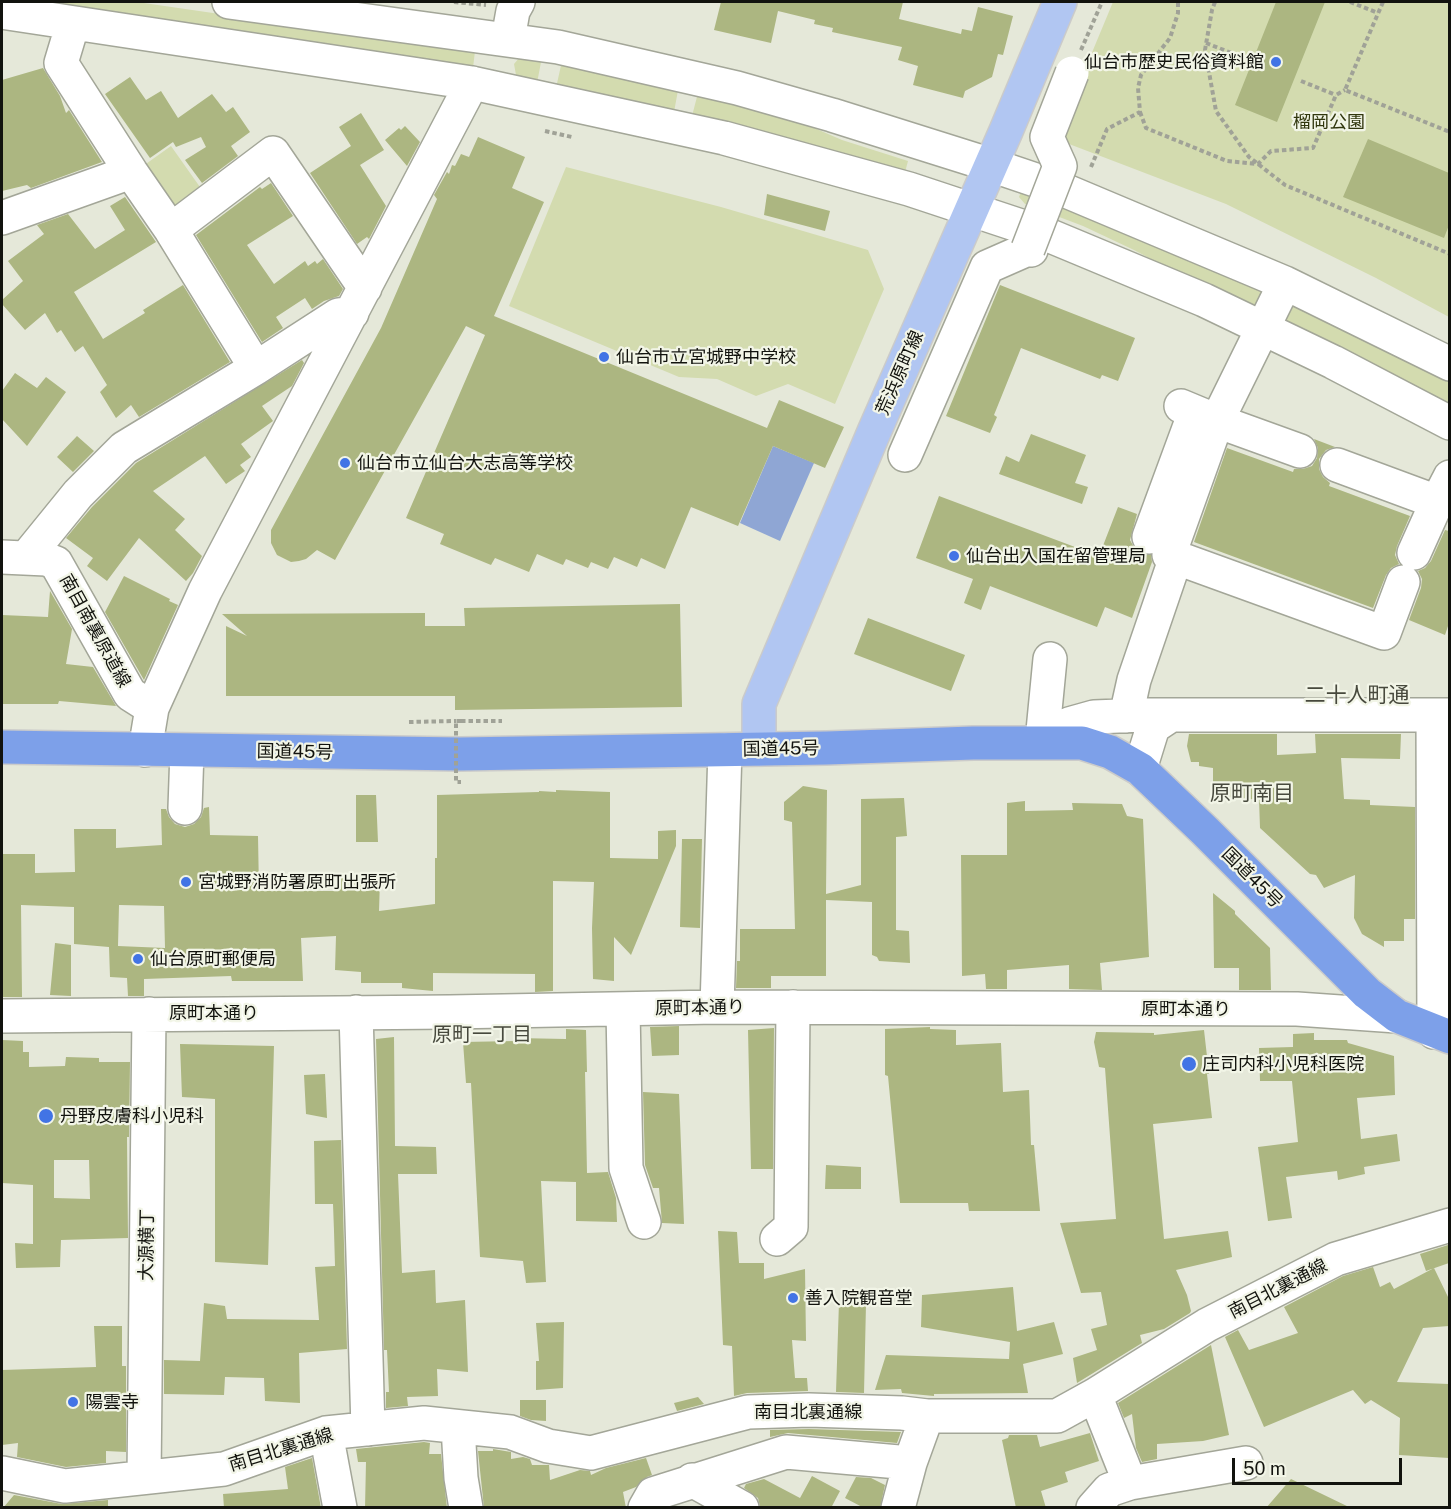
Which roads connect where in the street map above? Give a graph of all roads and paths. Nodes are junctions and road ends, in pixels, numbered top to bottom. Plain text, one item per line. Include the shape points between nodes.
1 (228, 2) edge
2 (454, 2) edge
3 (1102, 2) edge
4 (1178, 2) edge
5 (1215, 2) edge
6 (1350, 2) edge
7 (1383, 2) edge
8 (502, 3) edge
9 (1053, 3) edge
10 (2, 12) edge
11 (393, 13) edge
12 (1378, 13) junction
13 (73, 23) junction
14 (508, 39) junction
15 (1206, 43) junction
16 (1244, 58) dead end
17 (1072, 73) joint
18 (1301, 81) dead end
19 (472, 83) junction
20 (1345, 90) junction
21 (1336, 95) junction
22 (1140, 112) junction
23 (545, 131) dead end
24 (1449, 132) edge
25 (572, 137) dead end
26 (1258, 164) junction
27 (992, 165) junction
28 (1091, 167) dead end
29 (131, 172) junction
30 (972, 209) junction
31 (2, 218) edge
32 (171, 230) junction
33 (1449, 254) edge
34 (1285, 283) junction
35 (359, 300) junction
36 (1263, 327) junction
37 (1449, 364) edge
38 (256, 368) junction
39 (1198, 413) junction
40 (1449, 423) edge
41 (1300, 451) dead end
42 (905, 455) dead end
43 (1337, 465) dead end
44 (1443, 490) edge
45 (1149, 537) dead end
46 (14, 557) edge
47 (1176, 557) junction
48 (1050, 659) dead end
49 (152, 708) junction
50 (1171, 715) junction
51 (1441, 715) edge
52 (1126, 716) junction
53 (456, 721) junction
54 (502, 721) dead end
55 (409, 722) dead end
56 (1047, 742) junction
57 (2, 747) edge
58 (759, 749) junction
59 (145, 750) junction
60 (725, 750) junction
61 (187, 751) junction
62 (1140, 769) junction
63 (461, 782) dead end
64 (185, 808) dead end
65 (717, 1007) junction
66 (793, 1007) junction
67 (623, 1009) junction
68 (356, 1012) junction
69 (149, 1014) junction
70 (2, 1016) edge
71 (1397, 1016) junction
72 (1442, 1034) edge
73 (644, 1222) dead end
74 (1449, 1226) edge
75 (777, 1239) dead end
76 (1095, 1395) junction
77 (927, 1416) junction
78 (458, 1427) junction
79 (368, 1429) junction
80 (326, 1433) junction
81 (910, 1463) junction
82 (1246, 1463) dead end
83 (2, 1473) edge
84 (144, 1477) junction
85 (692, 1480) junction
86 (1130, 1483) junction
87 (62, 1497) edge
88 (340, 1508) edge
89 (466, 1508) edge
90 (645, 1508) edge
91 (742, 1508) edge
92 (898, 1508) edge
93 (1093, 1508) edge

1 - 11 street
2 - 8 path
3 - 17 path
4 - 22 path via 1170,38 1141,75
5 - 15 path
6 - 12 path
7 - 12 path
8 - 14 street via 513,11
9 - 27 main road, 荒浜原町線
10 - 13 street
11 - 14 street
12 - 20 path
13 - 19 street
13 - 29 street via 62,63
14 - 27 street via 737,88
15 - 16 path
15 - 26 path via 1216,111
17 - 42 street, bridge via 1047,137 1060,166 1029,249 987,267
18 - 21 path
19 - 30 street via 724,138
19 - 35 street
20 - 21 path
20 - 24 path
21 - 26 path via 1314,148 1271,151
22 - 26 path via 1146,128 1227,161
22 - 28 path via 1107,129
23 - 25 path
26 - 33 path via 1285,185
27 - 30 main road, 荒浜原町線
27 - 34 street via 1059,188
29 - 31 street
29 - 32 street
30 - 36 street via 1048,235
30 - 58 main road, 荒浜原町線 via 759,704
32 - 35 street via 273,153
32 - 38 street
34 - 36 street
34 - 37 street
35 - 38 street
35 - 49 street via 205,591
36 - 39 street
36 - 40 street
38 - 46 street via 124,448
39 - 41 street
39 - 45 street
39 - 47 street via 1169,555
43 - 44 street
44 - 47 street via 1384,633
46 - 49 street, 南目南裏原道線 via 56,562 130,694
47 - 52 street via 1134,680
48 - 56 street
49 - 59 street
50 - 51 street
50 - 52 street
50 - 62 street via 1153,727
51 - 72 street
52 - 56 street via 1094,717 1069,724
53 - 54 path
53 - 55 path
53 - 63 path, bridge via 456,782
56 - 58 highway, 国道45号
56 - 62 highway, 国道45号 via 1096,747
57 - 59 highway, 国道45号
58 - 60 highway, 国道45号
59 - 61 highway, 国道45号
60 - 61 highway, 国道45号 via 460,754
60 - 65 street
61 - 64 street
62 - 71 highway, 国道45号 via 1367,993
65 - 66 street, 原町本通り
65 - 67 street, 原町本通り
66 - 71 street, 原町本通り via 1297,1009
66 - 75 street via 791,1227
67 - 68 street, 原町本通り
67 - 73 street via 626,1168
68 - 69 street, 原町本通り
68 - 79 street
69 - 70 street, 原町本通り
69 - 84 street, 大源横丁
71 - 72 highway, 国道45号
74 - 76 street, 南目北裏通線 via 1336,1259 1207,1325
76 - 77 street, 南目北裏通線 via 1058,1416
76 - 86 street
77 - 78 street, 南目北裏通線 via 809,1410 748,1412 591,1453 548,1446 510,1432
77 - 81 street
78 - 79 street, 南目北裏通線 via 424,1423
78 - 89 street
79 - 80 street, 南目北裏通線
80 - 84 street, 南目北裏通線 via 224,1469
80 - 88 street
81 - 85 street via 786,1452
81 - 92 street
82 - 86 street
83 - 87 street, 南目北裏通線
84 - 87 street, 南目北裏通線
85 - 90 street via 653,1494
85 - 91 street
86 - 93 street via 1109,1490

